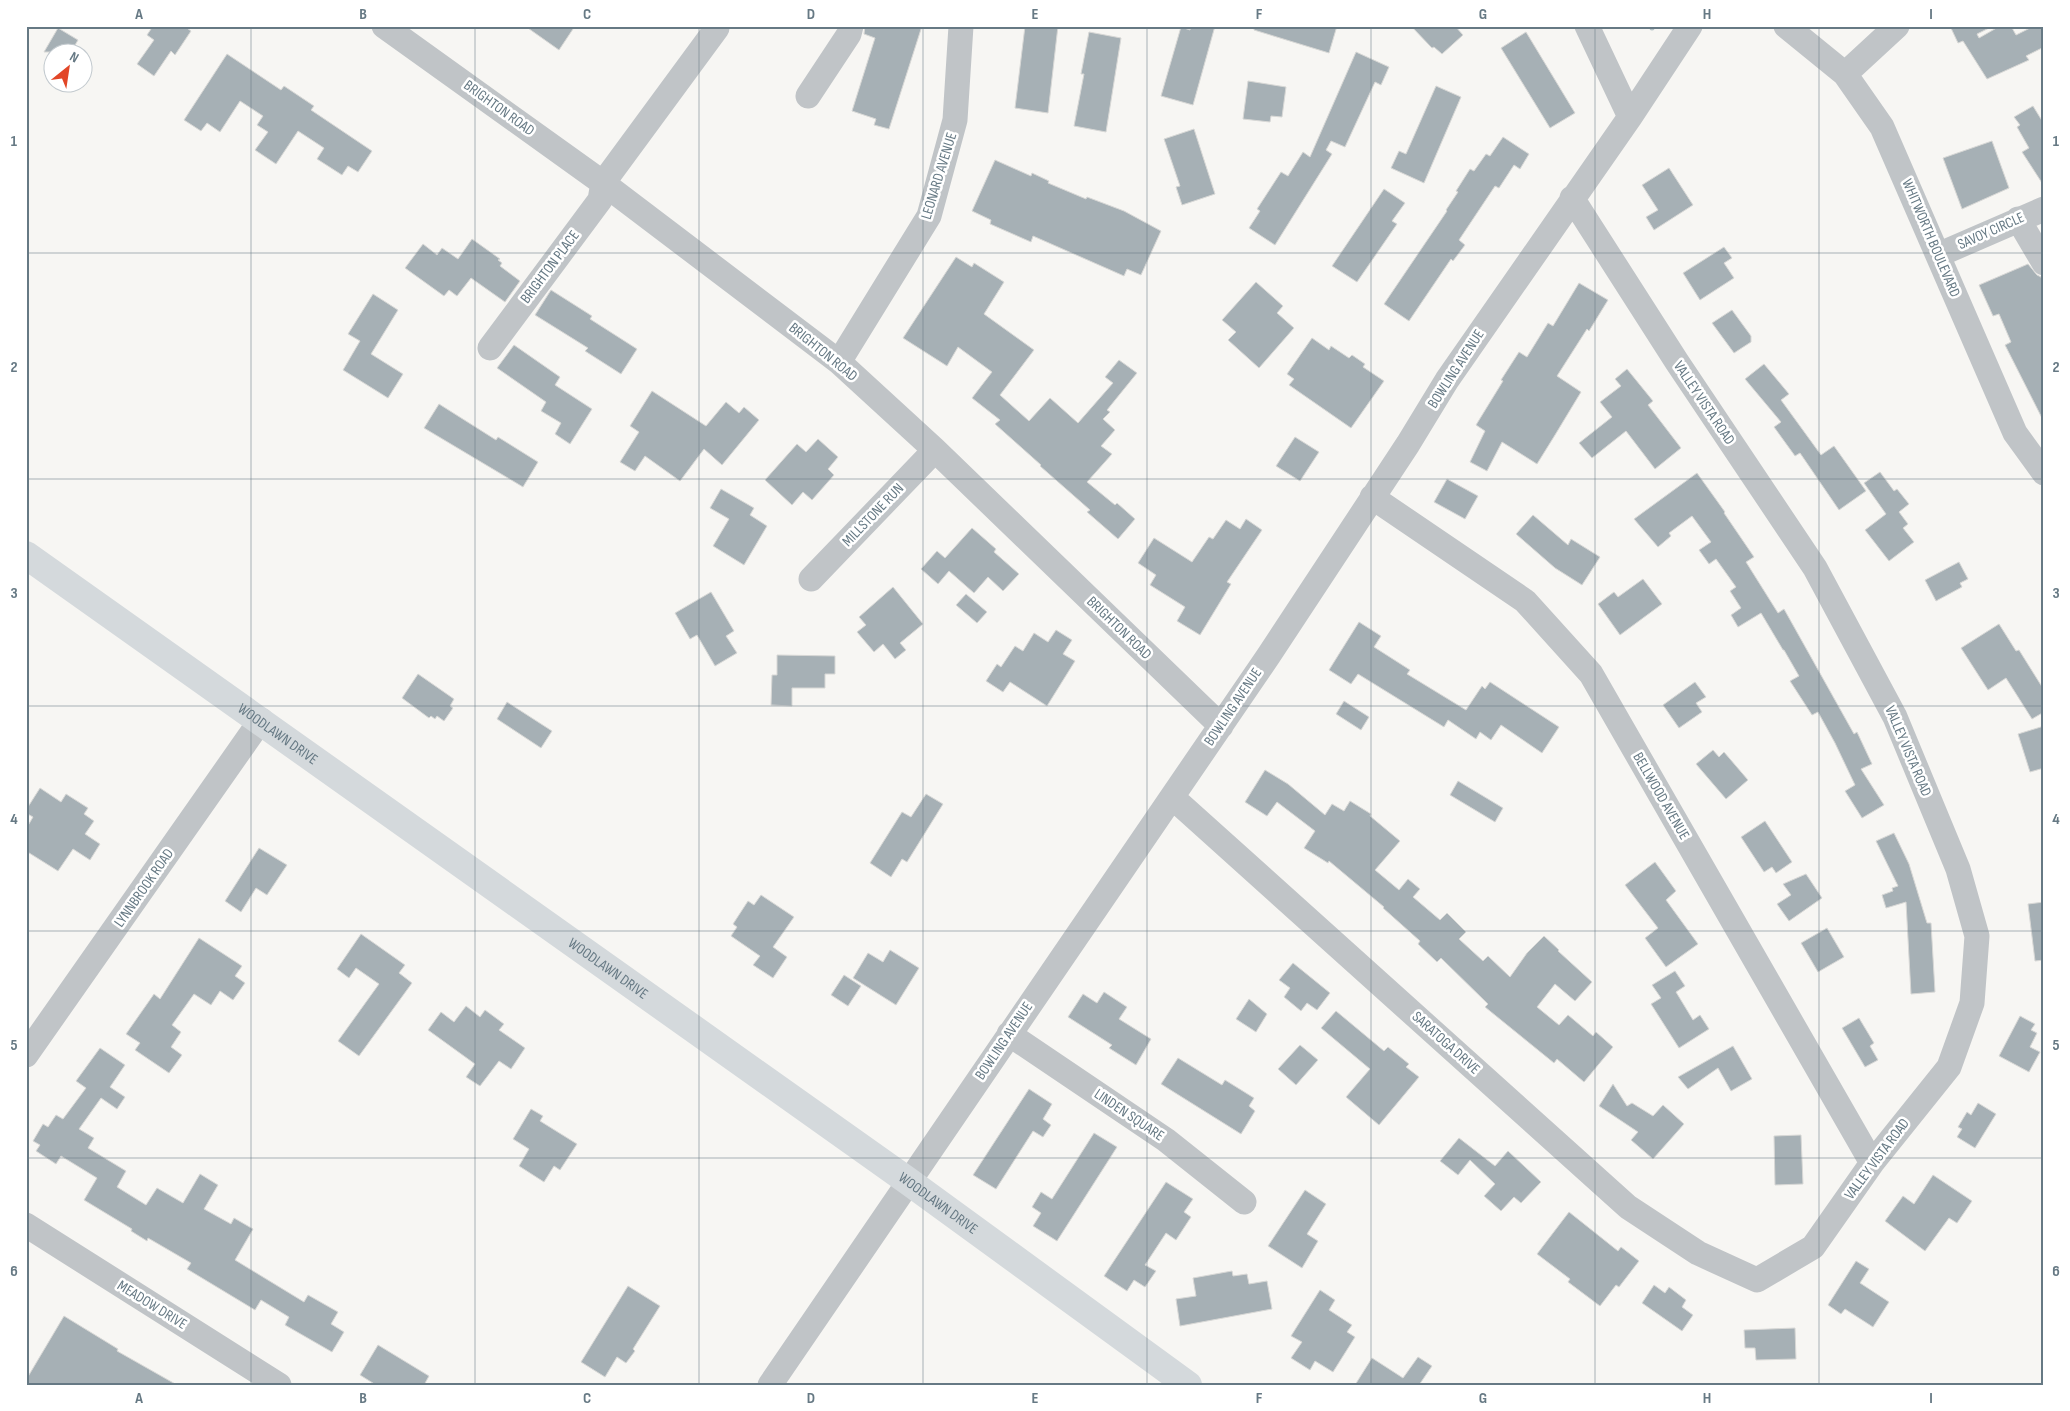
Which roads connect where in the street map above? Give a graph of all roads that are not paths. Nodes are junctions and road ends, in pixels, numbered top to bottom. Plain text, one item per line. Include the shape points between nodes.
1 (384, 26) edge
2 (851, 26) edge
3 (961, 26) edge
4 (1587, 26) edge
5 (1690, 26) edge
6 (1786, 26) edge
7 (1897, 26) edge
8 (717, 28) dead end
9 (1845, 74) junction
10 (808, 96) dead end
11 (1630, 117) junction
12 (603, 183) junction
13 (1572, 198) junction
14 (2044, 209) edge
15 (2018, 219) junction
16 (1938, 255) junction
17 (2044, 263) edge
18 (490, 348) dead end
19 (839, 362) junction
20 (935, 450) junction
21 (2044, 473) edge
22 (1372, 497) junction
23 (26, 555) edge
24 (811, 579) dead end
25 (261, 720) junction
26 (1221, 726) junction
27 (1172, 797) junction
28 (1009, 1034) junction
29 (26, 1055) edge
30 (1872, 1163) junction
31 (908, 1181) junction
32 (1244, 1202) dead end
33 (26, 1225) edge
34 (1734, 1270) joint
35 (279, 1385) edge
36 (770, 1385) edge
37 (1188, 1385) edge

1 - 12 street, BRIGHTON ROAD
2 - 10 street
3 - 19 street, LEONARD AVENUE via 956,120 929,216
4 - 11 street
5 - 11 street, BOWLING AVENUE
6 - 9 street, WHITWORTH BOULEVARD
7 - 9 street
8 - 12 street, BRIGHTON PLACE
9 - 16 street, WHITWORTH BOULEVARD via 1882,127
11 - 13 street, BOWLING AVENUE
12 - 18 street, BRIGHTON PLACE via 600,200
12 - 19 street, BRIGHTON ROAD
13 - 22 street, BOWLING AVENUE via 1447,380
13 - 30 street, VALLEY VISTA ROAD via 1815,568 1895,717 1958,869 1977,936 1972,1003 1949,1067
14 - 15 street, SAVOY CIRCLE
15 - 16 street, SAVOY CIRCLE
15 - 17 street
16 - 21 street, WHITWORTH BOULEVARD via 2015,434
19 - 20 street, BRIGHTON ROAD
20 - 24 street, MILLSTONE RUN
20 - 26 street, BRIGHTON ROAD
22 - 26 street, BOWLING AVENUE
22 - 30 street, BELLWOOD AVENUE via 1525,601 1591,674
23 - 25 main road, WOODLAWN DRIVE
25 - 29 street, LYNNBROOK ROAD
25 - 31 main road, WOODLAWN DRIVE
26 - 27 street, BOWLING AVENUE
27 - 28 street, BOWLING AVENUE
27 - 34 street, SARATOGA DRIVE via 1628,1207 1698,1254
28 - 31 street, BOWLING AVENUE
28 - 32 street, LINDEN SQUARE via 1166,1140
30 - 34 street, VALLEY VISTA ROAD via 1813,1247 1757,1280
31 - 36 street, BOWLING AVENUE
31 - 37 main road, WOODLAWN DRIVE
33 - 35 street, MEADOW DRIVE

